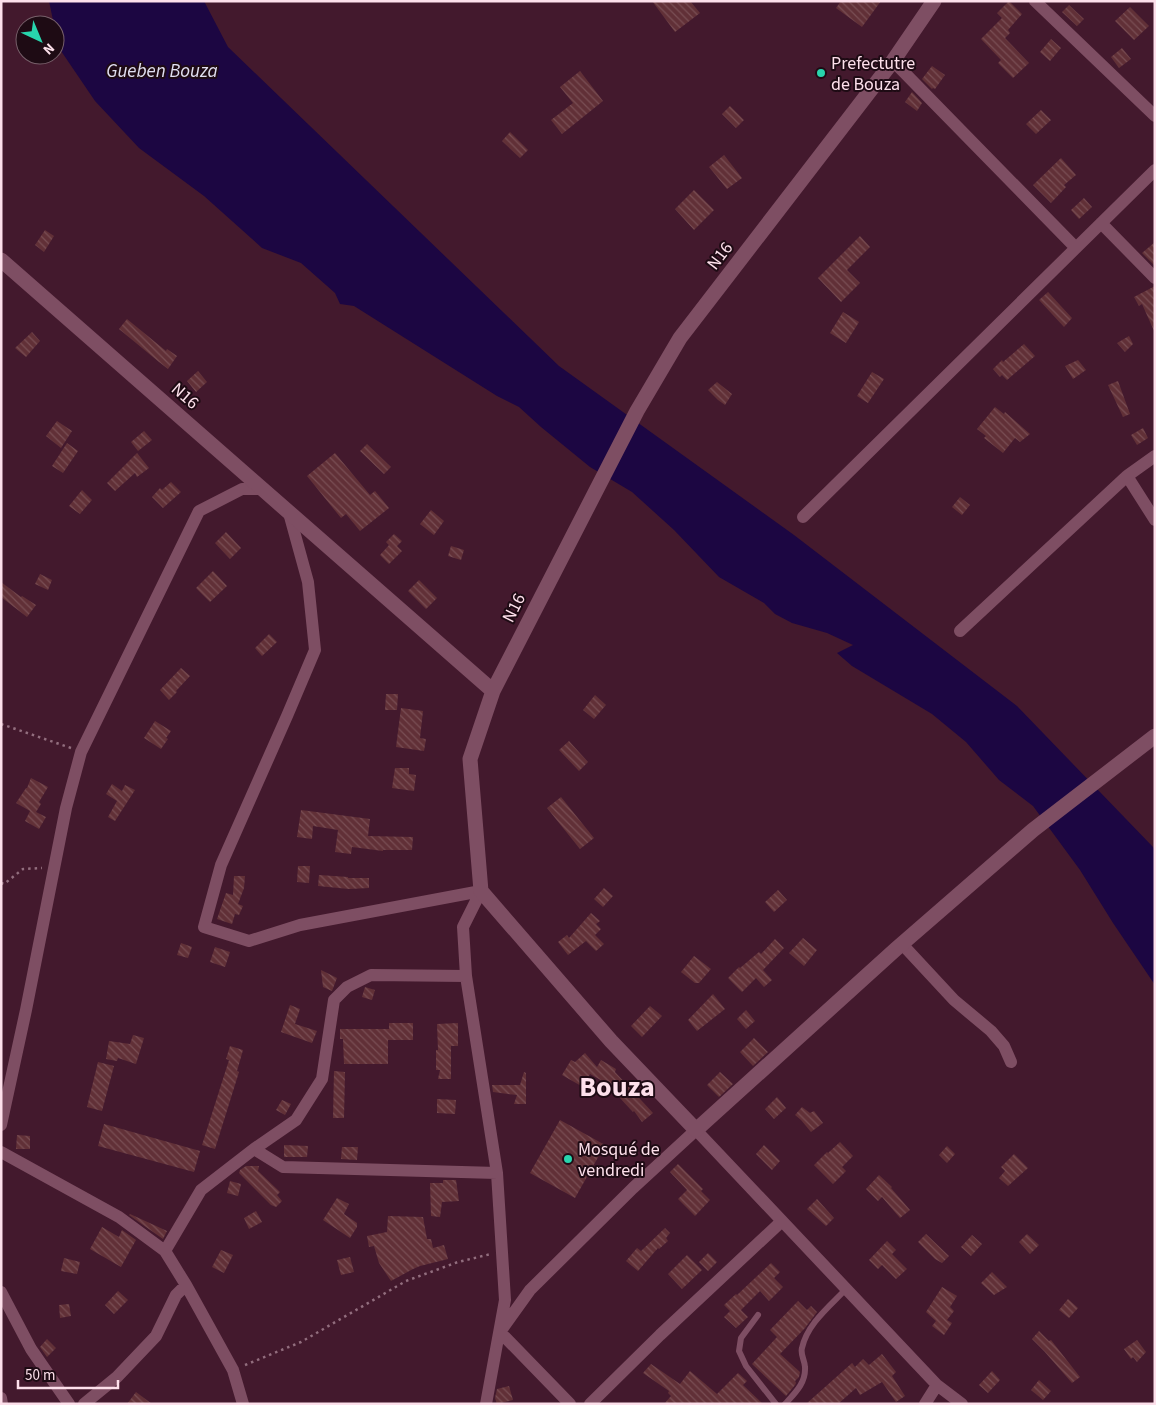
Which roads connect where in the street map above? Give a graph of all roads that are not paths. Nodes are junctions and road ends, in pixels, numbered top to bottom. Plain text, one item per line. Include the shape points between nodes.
1 (934, 1) edge
2 (1035, 1) edge
3 (893, 61) junction
4 (1155, 116) edge
5 (1155, 170) edge
6 (1101, 223) junction
7 (1076, 248) junction
8 (1, 260) edge
9 (1155, 278) edge
10 (1155, 456) edge
11 (1127, 476) junction
12 (262, 489) junction
13 (289, 513) junction
14 (803, 517) dead end
15 (1155, 520) edge
16 (960, 631) dead end
17 (493, 691) junction
18 (1155, 736) edge
19 (481, 891) junction
20 (902, 944) junction
21 (466, 976) junction
22 (1011, 1062) dead end
23 (1, 1125) edge
24 (696, 1130) junction
25 (254, 1149) junction
26 (1, 1152) edge
27 (498, 1173) junction
28 (782, 1221) junction
29 (165, 1251) junction
30 (186, 1285) junction
31 (846, 1289) junction
32 (1, 1292) edge
33 (758, 1315) dead end
34 (500, 1332) junction
35 (937, 1385) junction
36 (1, 1398) edge
37 (2, 1404) edge
38 (69, 1404) edge
39 (84, 1404) edge
40 (243, 1404) edge
41 (486, 1404) edge
42 (570, 1404) edge
43 (590, 1404) edge
44 (776, 1404) edge
45 (785, 1404) edge
46 (924, 1404) edge
47 (962, 1404) edge

1 - 3 street, N16
2 - 4 street
3 - 7 street
3 - 17 street, N16 via 680,338 637,411
5 - 6 street
6 - 7 street
6 - 9 street
7 - 14 street
8 - 12 street, N16
10 - 11 street
11 - 15 street
11 - 16 street
12 - 13 street, N16
12 - 23 street via 242,489 199,512 81,752 66,808
13 - 17 street, N16
13 - 19 street via 308,582 315,650 221,865 204,927 249,941 300,924
17 - 19 street via 470,759
18 - 20 street via 1034,830
19 - 21 street via 463,927
19 - 24 street via 611,1041
20 - 22 street via 954,1000 991,1031 1004,1046
20 - 24 street
21 - 25 street via 371,975 347,987 334,1000 322,1079 296,1120
21 - 27 street
24 - 28 street
24 - 34 street via 530,1290
25 - 27 street via 283,1167
25 - 29 street via 201,1190
26 - 29 street via 119,1217
27 - 34 street via 505,1300
28 - 31 street
28 - 43 street
29 - 30 street
30 - 39 street via 176,1294 156,1336 117,1377
30 - 40 street via 233,1370
31 - 35 street
31 - 45 lane via 811,1326 801,1349 805,1367 803,1382
32 - 38 street via 31,1349
33 - 44 lane via 741,1338 739,1351 746,1366
34 - 41 street
34 - 42 street
35 - 46 street
35 - 47 street
36 - 37 street

